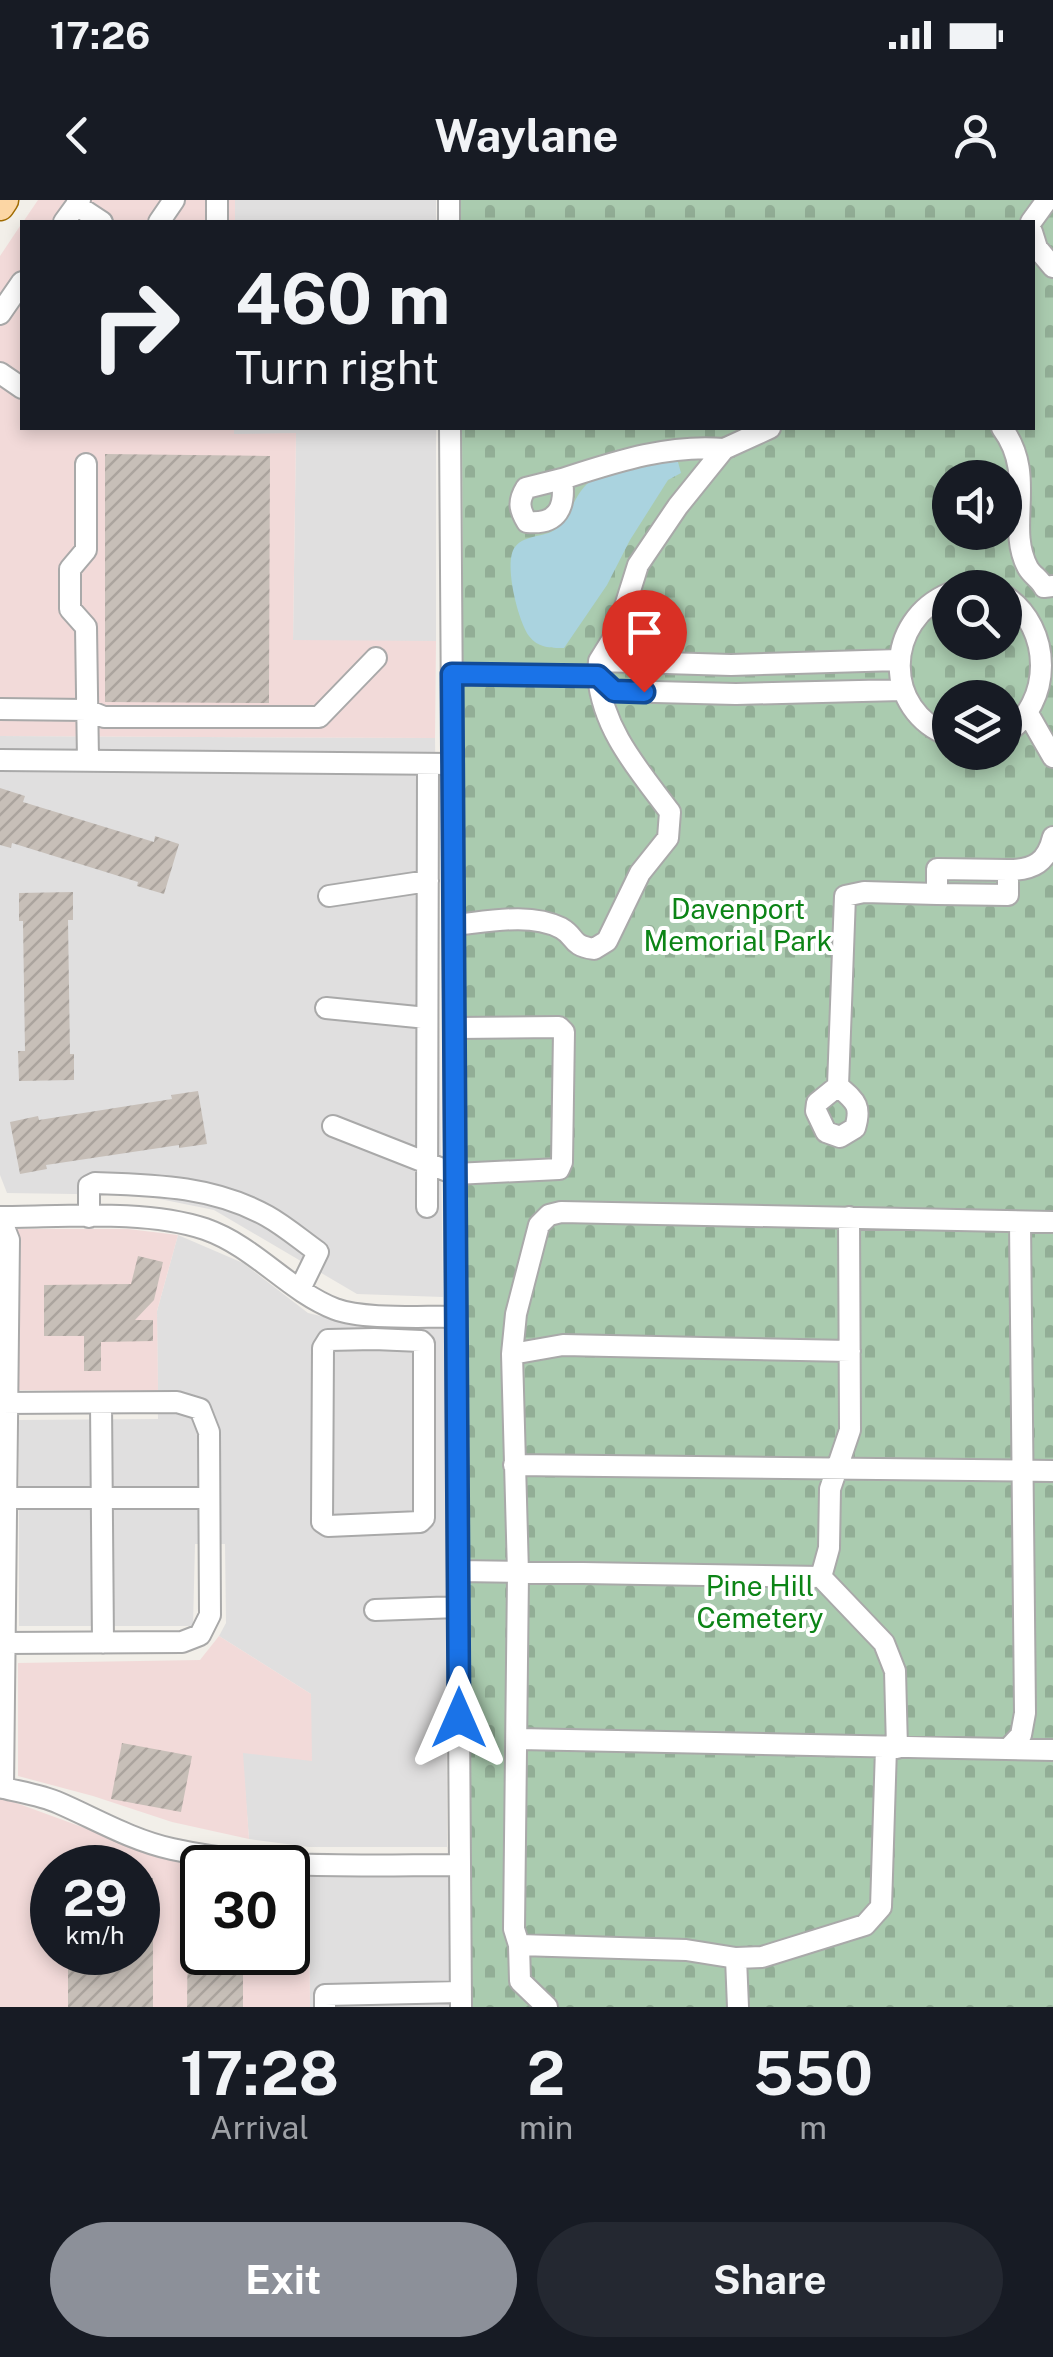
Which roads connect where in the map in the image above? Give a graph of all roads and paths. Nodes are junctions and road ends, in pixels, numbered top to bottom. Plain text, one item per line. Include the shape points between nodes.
1 (73, 209) edge
2 (98, 220) edge
3 (1035, 242) edge
4 (1053, 267) edge
5 (20, 285) edge
6 (0, 314) edge
7 (450, 430) edge
8 (766, 430) edge
9 (1004, 430) edge
10 (724, 449) junction
11 (86, 464) dead end
12 (562, 480) dead end
13 (1047, 583) edge
14 (1022, 596) edge
15 (932, 603) edge
16 (1022, 609) edge
17 (376, 658) dead end
18 (899, 660) junction
19 (599, 668) junction
20 (452, 674) junction
21 (902, 690) junction
22 (0, 709) edge
23 (87, 710) junction
24 (1030, 716) junction
25 (1022, 722) edge
26 (932, 727) edge
27 (1053, 757) edge
28 (0, 760) edge
29 (88, 760) junction
30 (428, 764) junction
31 (453, 764) junction
32 (1053, 836) edge
33 (428, 880) junction
34 (329, 896) dead end
35 (454, 925) junction
36 (326, 1008) dead end
37 (427, 1018) junction
38 (454, 1028) junction
39 (838, 1086) dead end
40 (333, 1126) dead end
41 (427, 1163) junction
42 (456, 1174) junction
43 (427, 1206) dead end
44 (90, 1216) junction
45 (0, 1217) edge
46 (848, 1217) junction
47 (1020, 1222) junction
48 (1053, 1222) edge
49 (300, 1289) junction
50 (374, 1314) junction
51 (456, 1317) junction
52 (374, 1339) junction
53 (850, 1351) junction
54 (512, 1354) junction
55 (3, 1403) edge
56 (101, 1403) junction
57 (514, 1465) junction
58 (838, 1469) junction
59 (1021, 1471) junction
60 (1053, 1472) edge
61 (3, 1498) edge
62 (102, 1498) junction
63 (209, 1498) junction
64 (458, 1571) junction
65 (518, 1572) junction
66 (821, 1577) junction
67 (458, 1607) junction
68 (375, 1610) dead end
69 (104, 1642) junction
70 (4, 1643) junction
71 (519, 1739) junction
72 (891, 1748) junction
73 (1008, 1748) junction
74 (1053, 1750) edge
75 (2, 1788) edge
76 (460, 1865) junction
77 (520, 1945) junction
78 (736, 1958) junction
79 (461, 2000) edge
80 (325, 2007) edge
81 (548, 2007) edge
82 (738, 2007) edge

1 - 2 street
3 - 4 street
5 - 6 street
7 - 20 street
8 - 10 street
9 - 13 street via 1020,469 1027,566
10 - 12 street via 660,452
10 - 19 street via 638,565
11 - 23 street via 86,550 70,568 70,609 86,627
13 - 14 street
15 - 18 street via 909,626
16 - 24 street via 1048,646 1050,675
17 - 23 street via 319,718 104,717
18 - 19 street
18 - 21 street
19 - 20 street
19 - 21 street via 614,691
19 - 35 street via 607,720 670,812 668,838 640,874 607,941 594,949 578,946 562,929 522,920
20 - 31 street
21 - 26 street
22 - 23 street
23 - 29 street
24 - 25 street
24 - 27 street
28 - 29 street
29 - 30 street
30 - 31 street
30 - 33 street
31 - 35 street
32 - 39 street via 1043,861 1028,870 937,868 937,894 845,896
33 - 34 street
33 - 37 street
35 - 38 street
36 - 37 street
37 - 41 street
38 - 42 street
38 - 42 street via 564,1032 559,1169
40 - 41 street
41 - 42 street
41 - 43 street
42 - 51 street
44 - 45 street
44 - 49 street via 203,1228 247,1248
44 - 49 street via 89,1186 95,1183 200,1190 230,1199 270,1217 318,1252
45 - 55 street via 8,1240
46 - 47 street
46 - 53 street
46 - 54 street via 549,1216 539,1225
47 - 48 street
47 - 59 street
49 - 50 street via 337,1310
50 - 51 street
50 - 52 street
51 - 64 street
52 - 52 street via 328,1340 323,1348 322,1522 328,1526 424,1518 424,1344
53 - 54 street via 563,1345
53 - 58 street via 850,1430
54 - 57 street
55 - 56 street
55 - 61 street
56 - 62 street
56 - 63 street via 178,1402 200,1409 209,1432
57 - 58 street
57 - 65 street
58 - 59 street
58 - 66 street
59 - 60 street
59 - 73 street via 1025,1713 1022,1735
61 - 62 street
61 - 70 street
62 - 63 street
62 - 69 street
63 - 69 street via 210,1616 200,1635 182,1642
64 - 65 street
64 - 67 street
65 - 66 street
65 - 71 street
66 - 72 street via 884,1643 896,1671
67 - 68 street
67 - 76 street
69 - 70 street
70 - 75 street
71 - 72 street
71 - 77 street via 514,1929
72 - 73 street
72 - 78 street via 881,1907 866,1925
73 - 74 street
75 - 76 street via 55,1800 168,1848 231,1860
76 - 79 street
77 - 78 street
77 - 81 street via 520,1981
78 - 82 street
79 - 80 street via 325,1996

